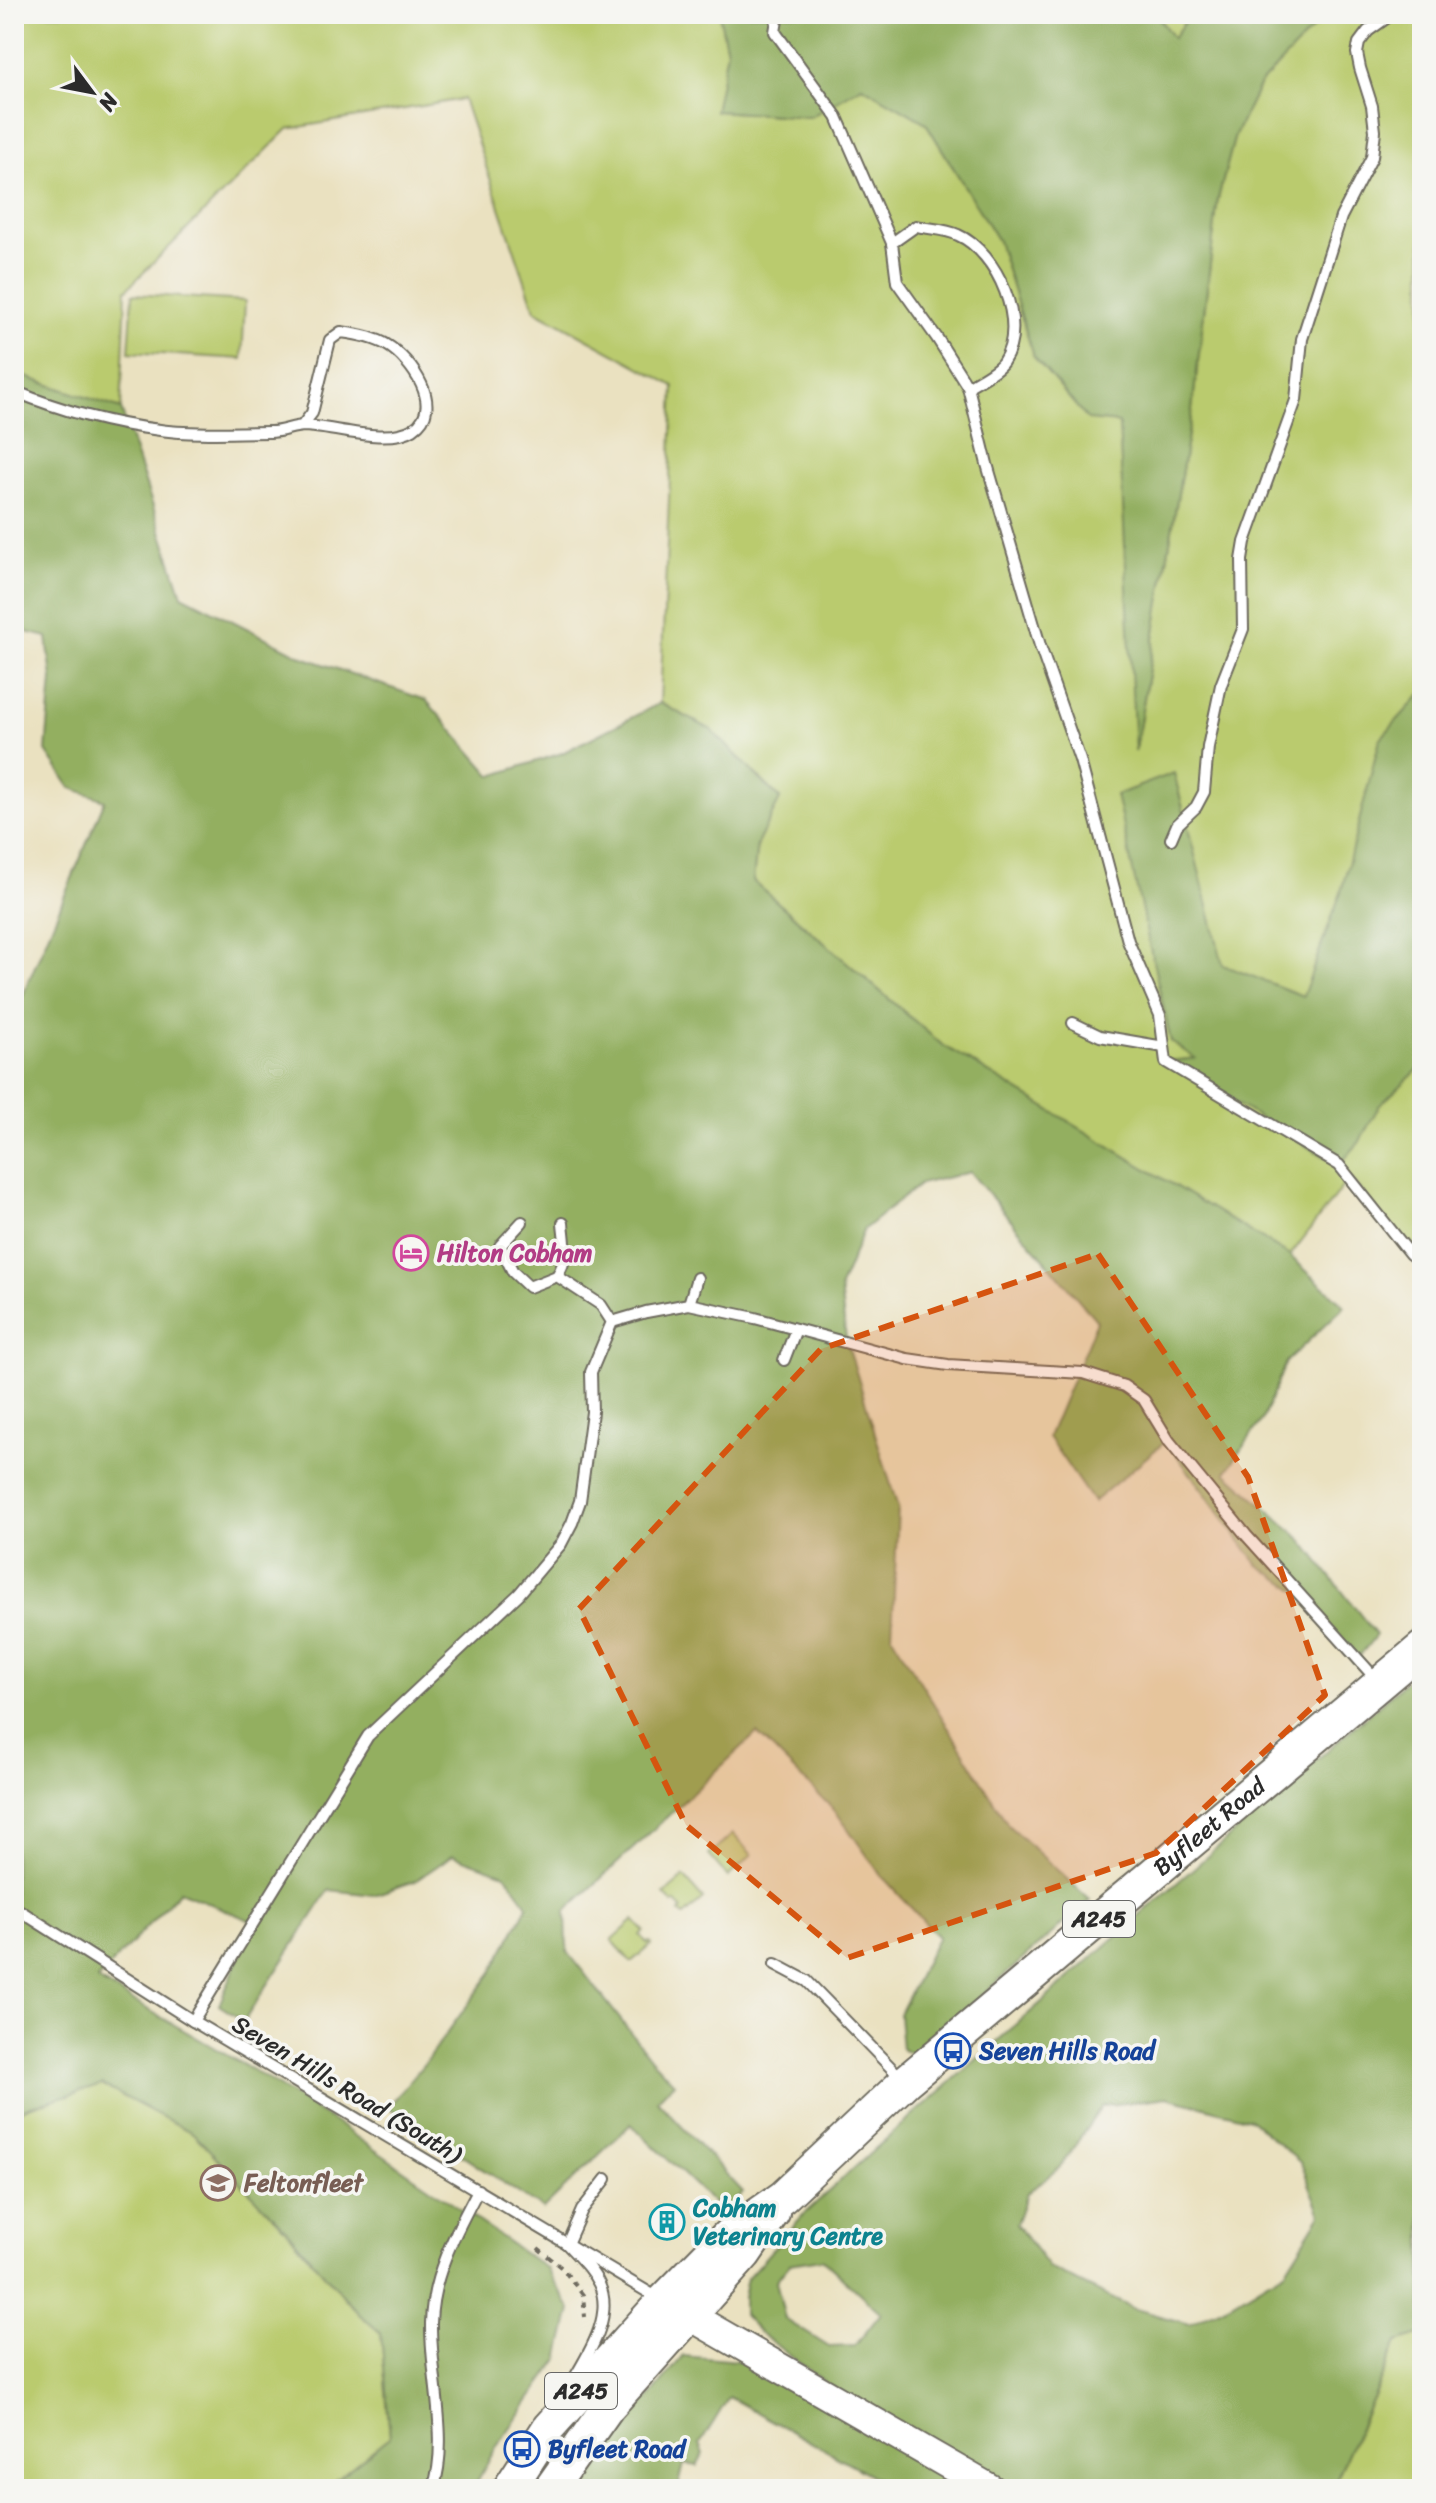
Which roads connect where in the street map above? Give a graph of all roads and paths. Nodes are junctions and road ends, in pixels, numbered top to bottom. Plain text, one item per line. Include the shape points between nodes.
1 (778, 14) edge
2 (1392, 14) edge
3 (892, 243) junction
4 (968, 387) junction
5 (14, 391) edge
6 (302, 426) junction
7 (1171, 839) dead end
8 (1073, 1023) dead end
9 (1164, 1047) junction
10 (522, 1222) dead end
11 (563, 1223) dead end
12 (1422, 1262) edge
13 (557, 1276) junction
14 (697, 1278) dead end
15 (689, 1304) junction
16 (612, 1322) junction
17 (796, 1329) junction
18 (784, 1360) dead end
19 (1422, 1648) edge
20 (1380, 1683) junction
21 (14, 1907) edge
22 (775, 1964) dead end
23 (193, 2021) junction
24 (905, 2082) junction
25 (606, 2179) dead end
26 (478, 2190) junction
27 (567, 2244) junction
28 (536, 2246) dead end
29 (675, 2317) junction
30 (585, 2320) dead end
31 (549, 2427) junction
32 (433, 2489) edge
33 (509, 2489) edge
34 (550, 2489) edge
35 (991, 2489) edge

1 - 3 lane via 775,32 837,117
2 - 7 lane via 1359,43 1374,119 1372,157 1332,244 1302,339 1296,400 1245,542 1243,629 1221,685 1204,792
3 - 4 lane via 897,282
3 - 4 lane via 916,226 959,235 985,256 1009,298 1014,334 1003,363
4 - 9 lane via 1041,649 1080,760 1128,941 1160,1015
5 - 6 lane via 86,415 159,430 281,432
6 - 6 lane via 392,434 412,430 428,403 406,362 387,345 341,332 330,340 312,413
8 - 9 lane via 1100,1036
9 - 12 lane via 1166,1062 1339,1165
10 - 13 lane via 500,1246 513,1272 529,1287
11 - 13 lane via 566,1253
13 - 16 lane via 601,1305
14 - 15 lane
15 - 16 lane
15 - 17 lane
16 - 23 lane via 591,1372 592,1412 580,1501 561,1544 519,1594 368,1736
17 - 18 lane
17 - 20 lane via 907,1359 1083,1373 1124,1386 1144,1400 1169,1441 1246,1535
19 - 20 main road, Byfleet Road / A245
20 - 24 main road, Byfleet Road / A245
21 - 23 lane, Seven Hills Road (South)
22 - 24 lane via 807,1981
23 - 26 lane, Seven Hills Road (South)
24 - 29 main road, Byfleet Road / A245 via 783,2197 745,2254
25 - 27 lane via 582,2210
26 - 27 lane, Seven Hills Road (South)
26 - 32 lane via 445,2256 433,2305 440,2453
27 - 29 lane, Seven Hills Road (South)
27 - 31 lane via 600,2286 603,2310 588,2355
28 - 30 path via 583,2295
29 - 31 main road, Byfleet Road / A245
29 - 34 main road, Byfleet Road / A245
29 - 35 main road via 726,2337
31 - 33 main road, Byfleet Road / A245

